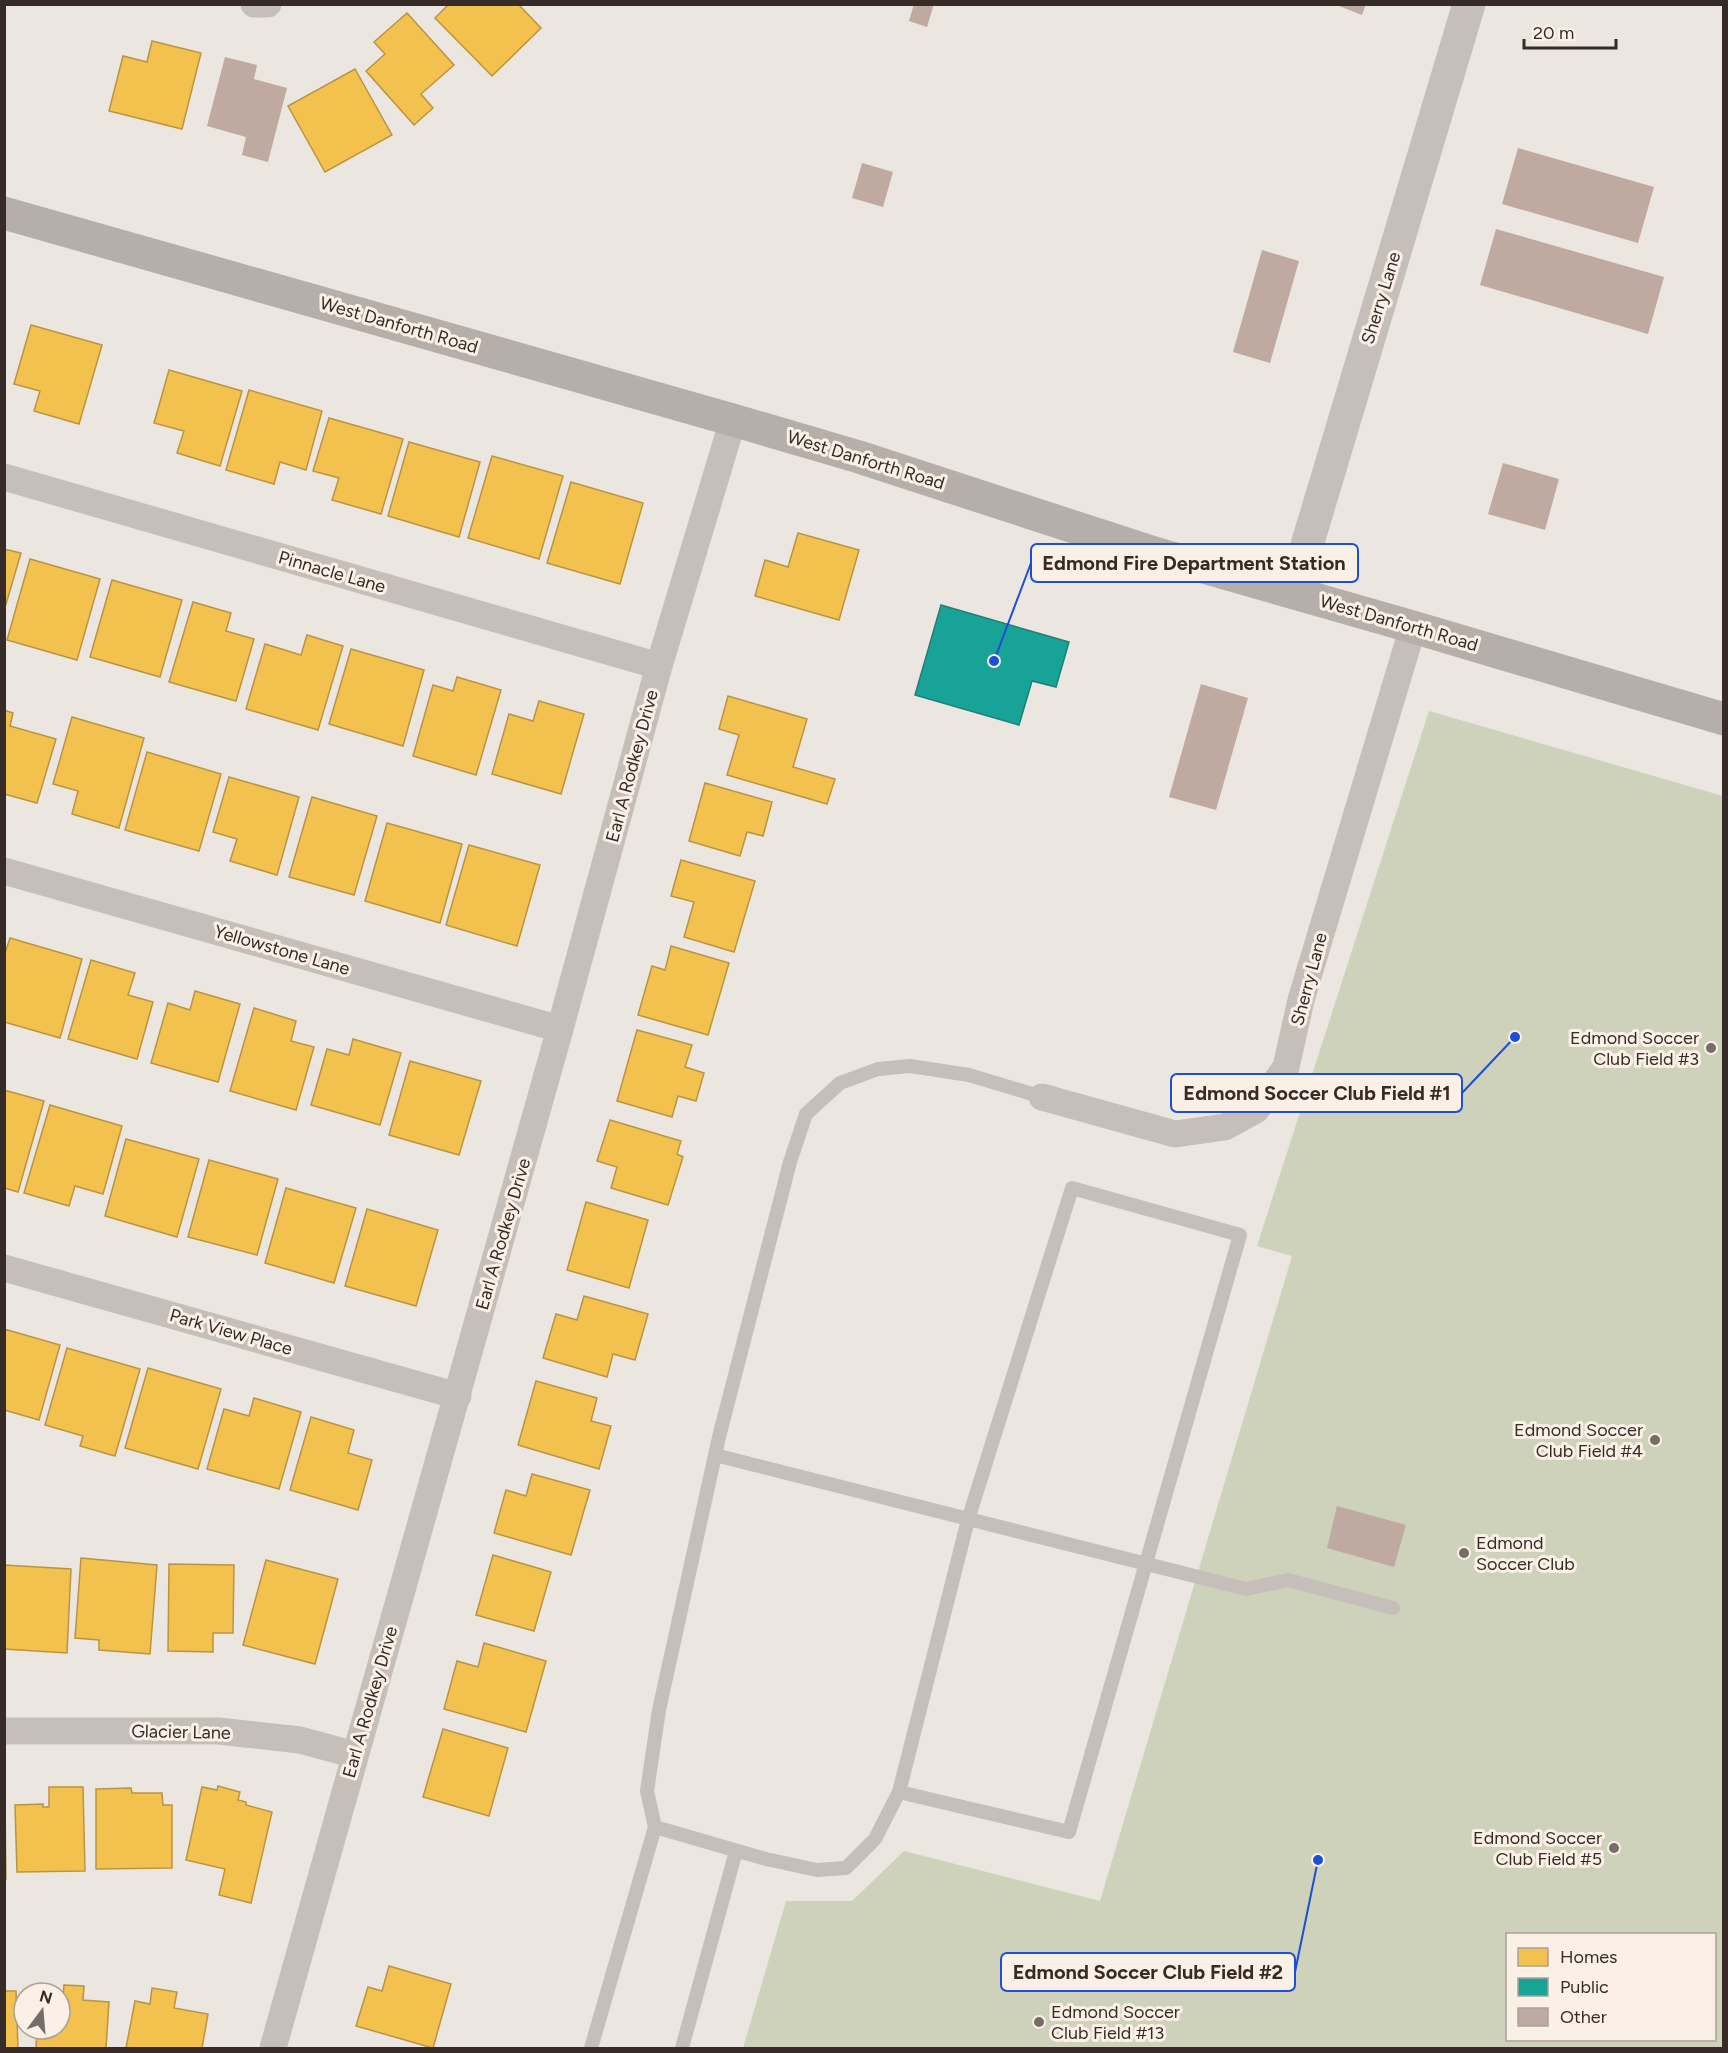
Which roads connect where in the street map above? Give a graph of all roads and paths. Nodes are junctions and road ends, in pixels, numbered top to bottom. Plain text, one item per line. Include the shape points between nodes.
1 (254, 4) edge
2 (268, 4) edge
3 (1469, 4) edge
4 (4, 213) edge
5 (733, 420) junction
6 (4, 477) edge
7 (1293, 592) junction
8 (1413, 627) junction
9 (659, 666) junction
10 (1724, 720) edge
11 (4, 870) edge
12 (560, 1029) junction
13 (1042, 1097) joint
14 (4, 1268) edge
15 (458, 1396) junction
16 (714, 1455) junction
17 (968, 1520) junction
18 (1145, 1564) junction
19 (1393, 1608) dead end
20 (4, 1731) edge
21 (355, 1755) junction
22 (899, 1792) junction
23 (655, 1827) junction
24 (736, 1851) junction
25 (273, 2049) edge
26 (591, 2049) edge
27 (682, 2049) edge

1 - 2 street
3 - 7 street, Sherry Lane
4 - 5 main road, West Danforth Road
5 - 7 main road, West Danforth Road via 1151,552
5 - 9 street, Earl A Rodkey Drive
6 - 9 street, Pinnacle Lane
7 - 8 main road, West Danforth Road
8 - 10 main road, West Danforth Road
8 - 13 street, Sherry Lane via 1301,1000 1286,1067 1256,1110 1225,1127 1175,1134
9 - 12 street, Earl A Rodkey Drive
11 - 12 street, Yellowstone Lane
12 - 15 street, Earl A Rodkey Drive
13 - 16 lane via 969,1075 910,1066 878,1069 840,1083 806,1114
14 - 15 street, Park View Place
15 - 21 street, Earl A Rodkey Drive
16 - 17 lane
16 - 23 lane via 659,1710 647,1791
17 - 18 lane
17 - 18 lane via 1072,1188 1240,1235
17 - 22 lane
18 - 19 lane via 1246,1589 1288,1580
18 - 22 lane via 1069,1832
20 - 21 street, Glacier Lane via 218,1731 300,1740
21 - 25 street, Earl A Rodkey Drive
22 - 24 lane via 875,1839 846,1868 818,1870
23 - 24 lane
23 - 26 lane
24 - 27 lane

